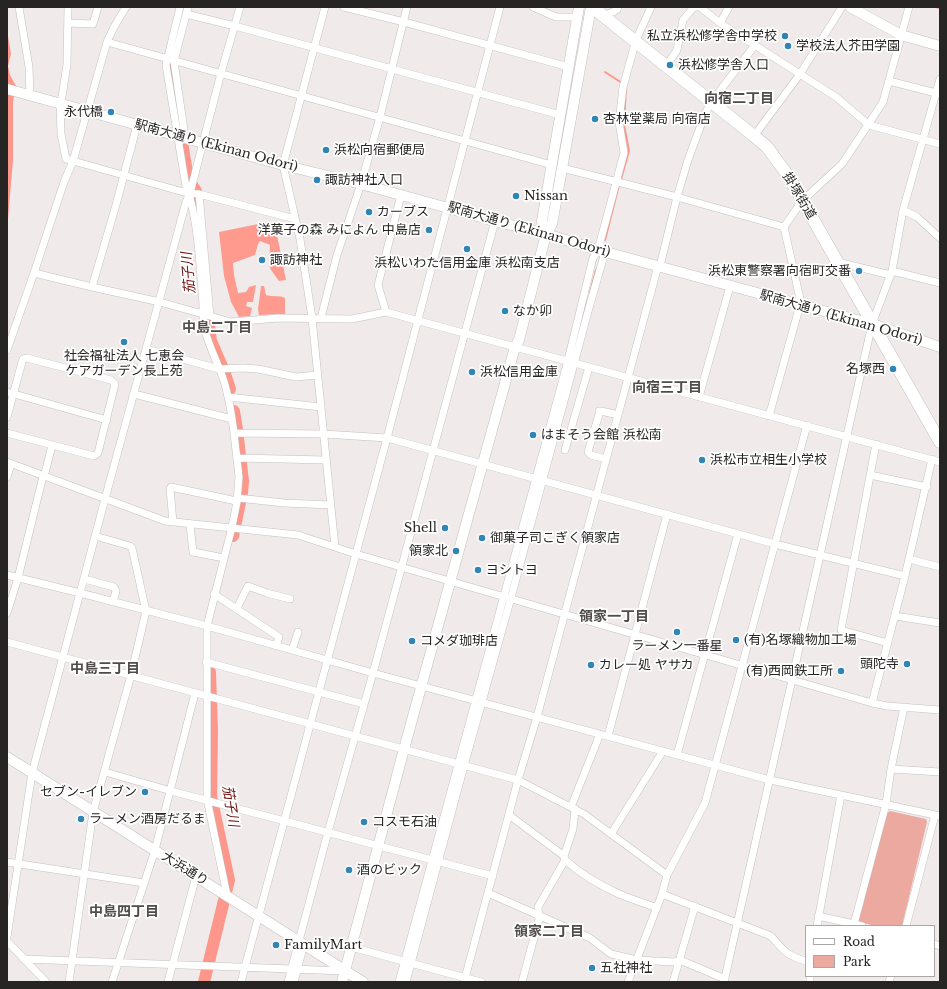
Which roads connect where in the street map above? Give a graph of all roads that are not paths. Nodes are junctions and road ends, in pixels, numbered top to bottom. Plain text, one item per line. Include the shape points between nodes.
1 (19, 7) edge
2 (68, 7) edge
3 (98, 7) edge
4 (126, 7) edge
5 (180, 7) edge
6 (240, 7) edge
7 (325, 7) edge
8 (344, 7) edge
9 (407, 7) edge
10 (500, 7) edge
11 (533, 7) edge
12 (592, 7) edge
13 (618, 7) edge
14 (651, 7) edge
15 (694, 7) edge
16 (729, 7) edge
17 (842, 7) edge
18 (850, 7) edge
19 (909, 7) edge
20 (187, 10) edge
21 (579, 12) edge
22 (604, 16) junction
23 (404, 22) junction
24 (720, 22) junction
25 (68, 23) junction
26 (235, 26) junction
27 (901, 35) junction
28 (636, 40) junction
29 (106, 42) junction
30 (755, 45) junction
31 (490, 46) junction
32 (940, 46) edge
33 (314, 49) junction
34 (167, 58) junction
35 (174, 61) junction
36 (667, 65) junction
37 (569, 67) junction
38 (392, 69) junction
39 (221, 73) junction
40 (800, 74) junction
41 (940, 79) edge
42 (889, 81) junction
43 (7, 89) edge
44 (478, 93) junction
45 (938, 94) edge
46 (27, 95) junction
47 (301, 96) junction
48 (712, 102) junction
49 (60, 104) junction
50 (88, 111) junction
51 (560, 115) junction
52 (380, 117) junction
53 (137, 125) junction
54 (869, 125) junction
55 (181, 136) junction
56 (754, 136) junction
57 (924, 139) junction
58 (466, 141) junction
59 (203, 142) junction
60 (940, 144) edge
61 (73, 161) junction
62 (283, 165) junction
63 (552, 165) junction
64 (562, 168) junction
65 (124, 176) junction
66 (619, 182) junction
67 (361, 184) junction
68 (193, 191) junction
69 (401, 195) junction
70 (677, 197) junction
71 (802, 201) junction
72 (448, 208) junction
73 (903, 210) junction
74 (295, 219) junction
75 (495, 221) junction
76 (784, 227) junction
77 (546, 234) junction
78 (940, 238) edge
79 (602, 251) junction
80 (837, 262) junction
81 (659, 266) junction
82 (34, 273) junction
83 (892, 273) junction
84 (940, 283) edge
85 (730, 286) junction
86 (92, 287) junction
87 (160, 302) junction
88 (800, 305) junction
89 (386, 312) junction
90 (207, 315) junction
91 (312, 318) junction
92 (321, 318) junction
93 (418, 321) junction
94 (872, 324) junction
95 (464, 333) junction
96 (515, 347) junction
97 (940, 347) edge
98 (146, 349) junction
99 (7, 350) edge
100 (571, 362) junction
101 (589, 367) junction
102 (222, 369) junction
103 (317, 375) junction
104 (628, 378) junction
105 (10, 393) edge
106 (134, 394) junction
107 (230, 397) junction
108 (699, 397) junction
109 (321, 407) junction
110 (618, 415) junction
111 (769, 416) junction
112 (7, 417) edge
113 (232, 419) junction
114 (107, 420) junction
115 (807, 425) junction
116 (7, 433) edge
117 (236, 433) junction
118 (324, 434) junction
119 (846, 436) junction
120 (387, 438) junction
121 (940, 442) edge
122 (876, 444) junction
123 (52, 445) junction
124 (434, 450) junction
125 (565, 450) dead end
126 (239, 459) junction
127 (606, 459) junction
128 (326, 460) junction
129 (932, 460) junction
130 (940, 462) edge
131 (9, 463) edge
132 (483, 464) junction
133 (870, 475) junction
134 (7, 477) edge
135 (44, 477) junction
136 (539, 479) junction
137 (927, 487) junction
138 (596, 495) junction
139 (239, 499) junction
140 (105, 500) junction
141 (331, 505) junction
142 (667, 514) junction
143 (173, 522) junction
144 (190, 525) junction
145 (234, 528) junction
146 (738, 534) junction
147 (96, 536) junction
148 (775, 544) junction
149 (334, 547) junction
150 (356, 554) junction
151 (819, 555) junction
152 (224, 558) junction
153 (909, 559) junction
154 (853, 563) junction
155 (402, 567) junction
156 (940, 567) edge
157 (7, 575) edge
158 (905, 576) junction
159 (18, 578) junction
160 (84, 579) junction
161 (450, 580) junction
162 (80, 593) junction
163 (214, 594) junction
164 (507, 597) junction
165 (290, 599) dead end
166 (113, 602) junction
167 (237, 608) junction
168 (146, 611) junction
169 (7, 612) edge
170 (564, 613) junction
171 (894, 616) junction
172 (940, 623) edge
173 (206, 626) junction
174 (298, 632) dead end
175 (634, 634) junction
176 (7, 642) edge
177 (888, 643) junction
178 (276, 646) junction
179 (292, 650) junction
180 (705, 655) junction
181 (64, 657) junction
182 (327, 660) junction
183 (206, 662) junction
184 (742, 665) junction
185 (373, 673) junction
186 (131, 675) junction
187 (792, 680) junction
188 (422, 685) junction
189 (319, 692) junction
190 (196, 693) junction
191 (206, 696) junction
192 (479, 701) junction
193 (872, 703) junction
194 (364, 704) junction
195 (904, 707) junction
196 (940, 710) edge
197 (537, 717) junction
198 (311, 724) junction
199 (600, 734) junction
200 (355, 735) junction
201 (608, 736) junction
202 (404, 750) junction
203 (663, 751) junction
204 (677, 755) junction
205 (7, 757) edge
206 (461, 765) junction
207 (715, 765) junction
208 (891, 769) junction
209 (104, 772) junction
210 (940, 772) edge
211 (32, 773) junction
212 (518, 780) junction
213 (770, 780) junction
214 (171, 791) junction
215 (841, 795) junction
216 (207, 799) junction
217 (886, 804) junction
218 (573, 808) junction
219 (93, 812) junction
220 (509, 815) junction
221 (938, 815) edge
222 (284, 820) junction
223 (328, 832) junction
224 (611, 834) junction
225 (379, 846) junction
226 (154, 850) junction
227 (565, 858) junction
228 (436, 860) junction
229 (7, 862) edge
230 (19, 864) junction
231 (84, 874) junction
232 (196, 876) junction
233 (493, 876) junction
234 (668, 876) junction
235 (144, 883) junction
236 (488, 893) junction
237 (662, 894) junction
238 (227, 895) junction
239 (695, 906) junction
240 (657, 908) junction
241 (539, 914) junction
242 (258, 916) junction
243 (818, 916) junction
244 (737, 922) junction
245 (854, 924) junction
246 (817, 925) edge
247 (858, 925) edge
248 (906, 925) edge
249 (7, 937) edge
250 (7, 941) edge
251 (301, 942) junction
252 (350, 947) junction
253 (23, 959) junction
254 (637, 960) junction
255 (680, 960) junction
256 (72, 961) junction
257 (805, 961) edge
258 (118, 962) junction
259 (408, 962) junction
260 (172, 964) junction
261 (245, 966) junction
262 (295, 968) junction
263 (345, 971) junction
264 (464, 980) edge
265 (724, 981) edge
266 (46, 982) edge
267 (69, 982) edge
268 (112, 982) edge
269 (168, 982) edge
270 (241, 982) edge
271 (288, 982) edge
272 (294, 982) edge
273 (342, 982) edge
274 (363, 982) edge
275 (400, 982) edge
276 (406, 982) edge
277 (481, 982) edge
278 (522, 982) edge
279 (628, 982) edge
280 (673, 982) edge

1 - 46 street via 29,67
2 - 25 street
3 - 25 street via 92,24
4 - 29 street
5 - 34 street
6 - 26 street
7 - 33 street
8 - 23 street
9 - 23 street
10 - 31 street
11 - 21 street via 556,17
12 - 22 highway, 掛塚街道
12 - 64 street
13 - 22 street
14 - 28 street
15 - 24 street via 700,7
15 - 36 street via 683,20 677,50
16 - 24 street
17 - 40 street
18 - 27 street
19 - 27 street
20 - 26 street
20 - 35 street
21 - 37 street
22 - 28 highway, 掛塚街道
23 - 31 street
23 - 38 street
24 - 30 street
25 - 49 street via 68,64
26 - 33 street
26 - 39 street
27 - 32 street
27 - 42 street
28 - 36 highway, 掛塚街道
28 - 66 street via 623,87 619,122 624,153
29 - 34 street
29 - 50 street
30 - 40 street
30 - 48 street
31 - 37 street
31 - 44 street
33 - 38 street
33 - 47 street
34 - 35 street
34 - 55 street via 166,65
35 - 39 street
35 - 55 street
36 - 48 highway, 掛塚街道
37 - 51 street
38 - 44 street
38 - 52 street
39 - 47 street
39 - 59 street
40 - 54 street via 836,97
40 - 56 street
41 - 45 street
42 - 45 street
42 - 54 street via 883,102
43 - 46 street, 駅南大通り (Ekinan Odori)
44 - 51 street
44 - 58 street
45 - 57 street
46 - 49 street, 駅南大通り (Ekinan Odori)
47 - 52 street
47 - 62 street
48 - 56 highway, 掛塚街道
48 - 70 street via 705,114
49 - 50 street, 駅南大通り (Ekinan Odori)
49 - 61 street via 65,156 66,159
50 - 53 street, 駅南大通り (Ekinan Odori)
50 - 61 street
51 - 63 street
52 - 58 street
52 - 67 street
53 - 55 street, 駅南大通り (Ekinan Odori)
53 - 65 street
54 - 57 street
54 - 71 street via 842,164
55 - 59 street, 駅南大通り (Ekinan Odori)
55 - 68 street
56 - 71 highway, 掛塚街道 via 767,147 789,176
57 - 60 street
57 - 73 street
58 - 63 street
58 - 72 street
59 - 62 street, 駅南大通り (Ekinan Odori)
59 - 68 street
61 - 65 street
61 - 82 street
62 - 67 street, 駅南大通り (Ekinan Odori)
62 - 74 street
63 - 77 street via 542,221
64 - 66 street
64 - 77 street via 552,224
65 - 68 street
65 - 86 street
66 - 70 street
66 - 79 street
67 - 69 street, 駅南大通り (Ekinan Odori)
67 - 92 street
68 - 74 street
68 - 87 street via 186,202
68 - 90 street via 203,305
69 - 72 street, 駅南大通り (Ekinan Odori)
69 - 89 street via 378,285
70 - 76 street
70 - 81 street
71 - 76 street
71 - 80 highway, 掛塚街道
72 - 75 street, 駅南大通り (Ekinan Odori)
72 - 93 street
73 - 78 street via 917,217
73 - 83 street
74 - 91 street
75 - 77 street, 駅南大通り (Ekinan Odori)
75 - 95 street
76 - 88 street
77 - 79 street, 駅南大通り (Ekinan Odori)
77 - 96 street via 519,340
79 - 81 street, 駅南大通り (Ekinan Odori)
79 - 100 street
80 - 83 street
80 - 94 highway, 掛塚街道
81 - 85 street, 駅南大通り (Ekinan Odori)
81 - 104 street
82 - 86 street
82 - 99 street
83 - 84 street
83 - 94 street
85 - 88 street, 駅南大通り (Ekinan Odori)
85 - 108 street
86 - 87 street
87 - 90 street
87 - 98 street
88 - 94 street, 駅南大通り (Ekinan Odori)
88 - 111 street
89 - 92 street via 352,319
89 - 93 street
90 - 91 street via 233,322
90 - 102 street via 208,342
91 - 92 street
91 - 103 street
93 - 95 street
93 - 120 street
94 - 97 street, 駅南大通り (Ekinan Odori)
94 - 119 street
94 - 121 highway, 掛塚街道
95 - 96 street
95 - 124 street
96 - 100 street
96 - 132 street
98 - 102 street
98 - 106 street
100 - 101 street
100 - 136 street
101 - 104 street
101 - 125 street
102 - 103 street via 258,369 296,376
102 - 107 street
103 - 109 street
104 - 108 street
104 - 110 street
105 - 112 street
105 - 114 street
105 - 114 street via 23,359 27,358 111,380 116,385
106 - 113 street
106 - 140 street
107 - 109 street
107 - 113 street
108 - 111 street
109 - 118 street
110 - 127 street
110 - 127 street via 599,411 588,452
111 - 115 street
113 - 117 street
114 - 123 street via 98,453 94,456
115 - 119 street
115 - 148 street
116 - 123 street
117 - 118 street
117 - 126 street
118 - 120 street
118 - 128 street
119 - 122 street
119 - 151 street
120 - 124 street
120 - 150 street
122 - 129 street
122 - 133 street
123 - 135 street
124 - 132 street
124 - 155 street
126 - 128 street
126 - 139 street
127 - 138 street
128 - 141 street
129 - 130 street
129 - 137 street
131 - 134 street
131 - 135 street
132 - 136 street
132 - 161 street
133 - 137 street
133 - 154 street
135 - 140 street
135 - 159 street
136 - 138 street
136 - 164 street
137 - 153 street
138 - 142 street
138 - 170 street
139 - 141 street
139 - 143 street via 232,500 171,487
139 - 145 street
140 - 143 street
140 - 147 street
141 - 149 street
142 - 146 street
142 - 175 street
143 - 144 street
144 - 145 street
144 - 152 street via 193,552
145 - 149 street via 298,535
145 - 152 street
146 - 148 street
146 - 180 street
147 - 160 street
147 - 168 street via 130,546
148 - 151 street
148 - 184 street
149 - 150 street
150 - 155 street
150 - 182 street
151 - 154 street
151 - 187 street
152 - 163 street
153 - 156 street
153 - 158 street
154 - 158 street
154 - 177 street via 841,630
155 - 161 street
155 - 185 street
157 - 159 street
158 - 171 street
159 - 162 street
159 - 169 street
160 - 162 street
160 - 166 street via 114,587 116,591
161 - 164 street
161 - 188 street
162 - 166 street
162 - 181 street
163 - 167 street
163 - 173 street
164 - 170 street
164 - 192 street
165 - 167 street via 248,586
166 - 168 street
167 - 178 street via 279,637
168 - 173 street
168 - 186 street
170 - 175 street
170 - 197 street
171 - 172 street
171 - 177 street
173 - 178 street
173 - 183 street
174 - 179 street
175 - 180 street
175 - 201 street
176 - 181 street
177 - 193 street
178 - 179 street
179 - 182 street
180 - 184 street
180 - 204 street
181 - 186 street
181 - 211 street
182 - 185 street
182 - 189 street
183 - 189 street
183 - 191 street
184 - 187 street
184 - 207 street
185 - 188 street
185 - 194 street
186 - 190 street
186 - 209 street
187 - 193 street
187 - 213 street
188 - 192 street
188 - 202 street
189 - 194 street
189 - 198 street
190 - 191 street
190 - 214 street
191 - 198 street
191 - 216 street
192 - 197 street
192 - 206 street
193 - 195 street
194 - 200 street
195 - 196 street
195 - 208 street
197 - 199 street
197 - 212 street
198 - 200 street
198 - 222 street
199 - 201 street
199 - 218 street
200 - 202 street
200 - 223 street
201 - 203 street
202 - 206 street
202 - 225 street
203 - 204 street
203 - 224 street
204 - 207 street
205 - 211 street, 大浜通り
206 - 212 street
206 - 228 street
207 - 213 street
207 - 234 street via 705,803
208 - 210 street
208 - 217 street
209 - 214 street
209 - 219 street
211 - 219 street, 大浜通り
211 - 230 street
212 - 218 street
212 - 220 street
213 - 215 street
213 - 244 street
214 - 216 street
214 - 226 street
215 - 217 street
215 - 243 street
216 - 222 street
216 - 238 street
217 - 221 street
217 - 245 street
218 - 224 street
218 - 227 street via 573,829
219 - 226 street, 大浜通り
219 - 231 street
220 - 227 street
220 - 233 street
221 - 248 street
222 - 223 street
222 - 242 street
223 - 225 street
223 - 251 street
224 - 234 street
225 - 228 street
225 - 252 street
226 - 232 street, 大浜通り
226 - 235 street
227 - 240 street via 596,882
227 - 241 street via 538,906
228 - 233 street
228 - 259 street
229 - 230 street
230 - 231 street
230 - 249 street
231 - 235 street
231 - 256 street
232 - 238 street, 大浜通り
232 - 260 street
233 - 236 street
234 - 237 street
235 - 258 street
236 - 241 street
236 - 264 street
237 - 239 street
237 - 240 street
238 - 242 street, 大浜通り
239 - 244 street
239 - 255 street
240 - 254 street
241 - 254 street via 590,938 610,954
241 - 278 street
242 - 251 street, 大浜通り
242 - 261 street
243 - 245 street
243 - 246 street
244 - 257 street via 771,936 783,951
244 - 265 street
245 - 247 street
250 - 253 street
251 - 262 street
251 - 263 street, 大浜通り
252 - 259 street
252 - 263 street
253 - 256 street
253 - 266 street
254 - 255 street
254 - 279 street
255 - 265 street
255 - 280 street
256 - 258 street
256 - 267 street
258 - 260 street
258 - 268 street
259 - 264 street
259 - 275 street
259 - 276 street
260 - 261 street
260 - 269 street
261 - 262 street
261 - 270 street
262 - 263 street
262 - 271 street
262 - 272 street
263 - 273 street
263 - 274 street, 大浜通り
264 - 277 street

